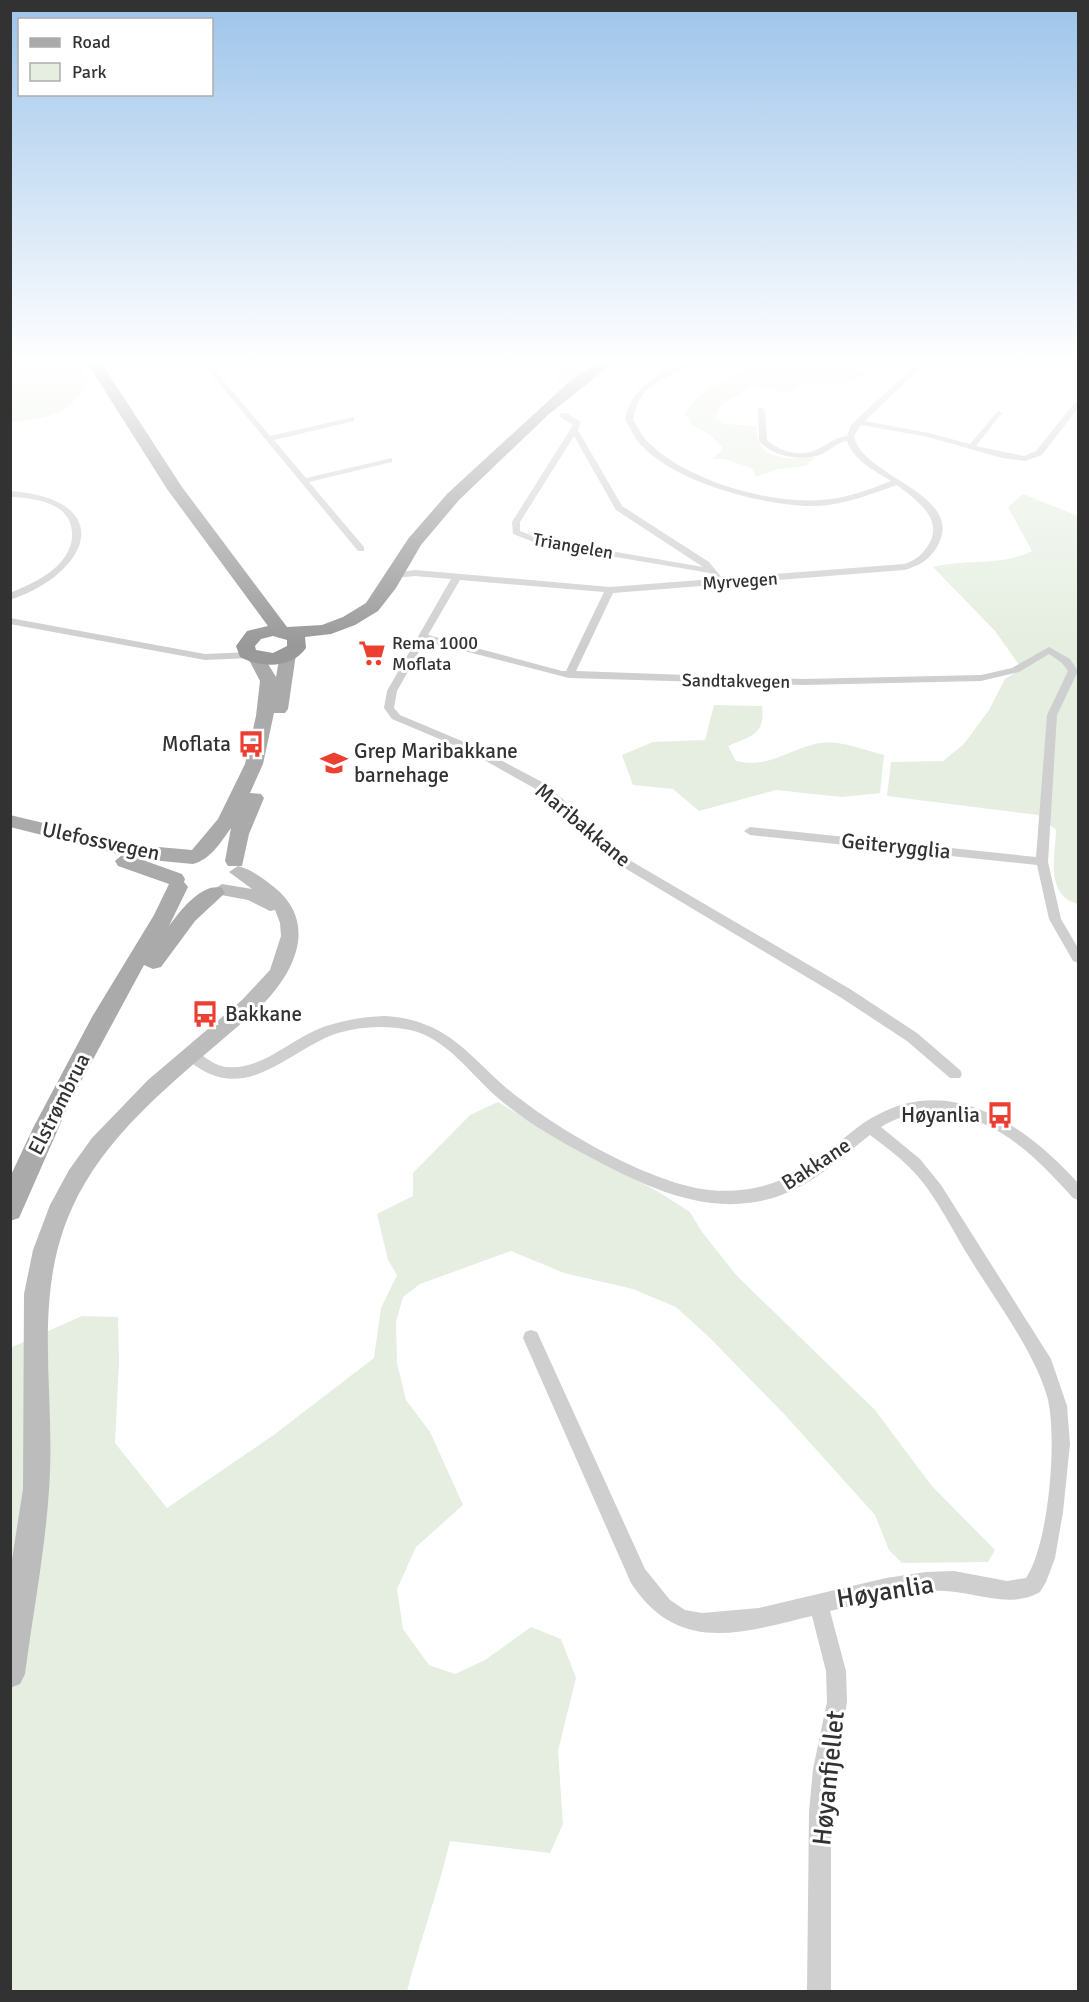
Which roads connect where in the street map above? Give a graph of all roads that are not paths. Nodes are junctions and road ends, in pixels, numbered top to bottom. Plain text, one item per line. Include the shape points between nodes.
1 (155, 457) edge
2 (283, 457) edge
3 (494, 457) edge
4 (558, 457) edge
5 (590, 457) edge
6 (664, 457) edge
7 (863, 457) edge
8 (389, 460) dead end
9 (304, 481) junction
10 (898, 482) junction
11 (10, 494) edge
12 (361, 549) dead end
13 (234, 571) junction
14 (713, 571) junction
15 (403, 576) junction
16 (456, 578) junction
17 (719, 582) junction
18 (610, 590) junction
19 (10, 597) edge
20 (10, 621) edge
21 (284, 632) junction
22 (423, 637) junction
23 (251, 648) junction
24 (291, 653) junction
25 (568, 675) junction
26 (10, 821) edge
27 (10, 827) edge
28 (750, 831) dead end
29 (196, 856) junction
30 (1042, 862) junction
31 (236, 867) junction
32 (176, 883) junction
33 (219, 891) junction
34 (288, 924) junction
35 (1078, 958) edge
36 (96, 1032) junction
37 (190, 1054) junction
38 (955, 1074) dead end
39 (871, 1127) junction
40 (1078, 1193) edge
41 (10, 1210) edge
42 (531, 1338) dead end
43 (818, 1603) junction
44 (10, 1674) edge
45 (819, 1992) edge

1 - 13 highway
2 - 9 street
3 - 15 highway via 453,497 422,536
4 - 14 street, Triangelen via 516,522 516,532 539,541
5 - 14 street, Triangelen via 619,508
6 - 10 street via 699,477 737,491 802,503 844,499
7 - 10 street, Myrvegen
8 - 9 street
9 - 12 street
10 - 17 street, Myrvegen via 932,511 939,525 933,546 915,564 888,570
11 - 19 street via 55,502 72,520 78,537 71,556 57,571
13 - 21 highway
13 - 23 highway via 252,616
14 - 17 street, Triangelen
15 - 16 street, Myrvegen
15 - 21 highway via 362,614 324,630
15 - 24 highway via 386,604 363,623
16 - 18 street, Myrvegen
16 - 22 street, Maribakkane
17 - 18 street, Myrvegen
18 - 25 street
20 - 23 street via 205,657
21 - 23 highway via 266,631
21 - 24 highway via 298,640
22 - 25 street, Sandtakvegen
22 - 38 street, Maribakkane via 390,697 389,708 396,717 472,749 530,781 559,802 619,858 845,993 912,1037
23 - 24 highway via 275,658
23 - 29 main road via 269,681 254,764 227,821
24 - 31 main road via 272,744 239,834
25 - 30 street, Sandtakvegen via 803,682 965,679 1015,670 1048,650 1069,663 1073,671 1052,715
26 - 29 main road, Ulefossvegen via 136,852
27 - 32 main road, Ulefossvegen via 136,864
28 - 30 street, Geiterygglia
29 - 31 main road via 222,854
29 - 32 main road via 181,864
30 - 35 street via 1055,920
31 - 33 main road via 233,882
31 - 34 street via 283,904
32 - 33 main road via 194,895
32 - 36 main road, Elstrømbrua via 167,913
33 - 34 street via 252,895 266,902
33 - 36 main road, Elstrømbrua via 188,916
34 - 37 street via 287,954 270,981
36 - 41 main road, Elstrømbrua via 45,1129
37 - 39 street, Bakkane via 212,1069 240,1073 263,1066 320,1034 348,1025 394,1022 421,1027 449,1041 502,1094 540,1120 657,1183 713,1197 753,1196 791,1185
37 - 44 street via 108,1132 69,1187 48,1236 36,1294 36,1489
39 - 40 street, Bakkane via 892,1114 915,1108 952,1108 970,1113 1022,1138
39 - 43 street, Høyanlia via 915,1163 936,1190 1045,1365 1056,1394 1061,1430 1059,1463 1046,1560 1033,1586 1022,1591 956,1581 927,1581
42 - 43 street, Høyanlia via 638,1576 656,1602 684,1620 716,1625
43 - 45 street, Høyanfjellet via 836,1671 837,1702 820,1812

